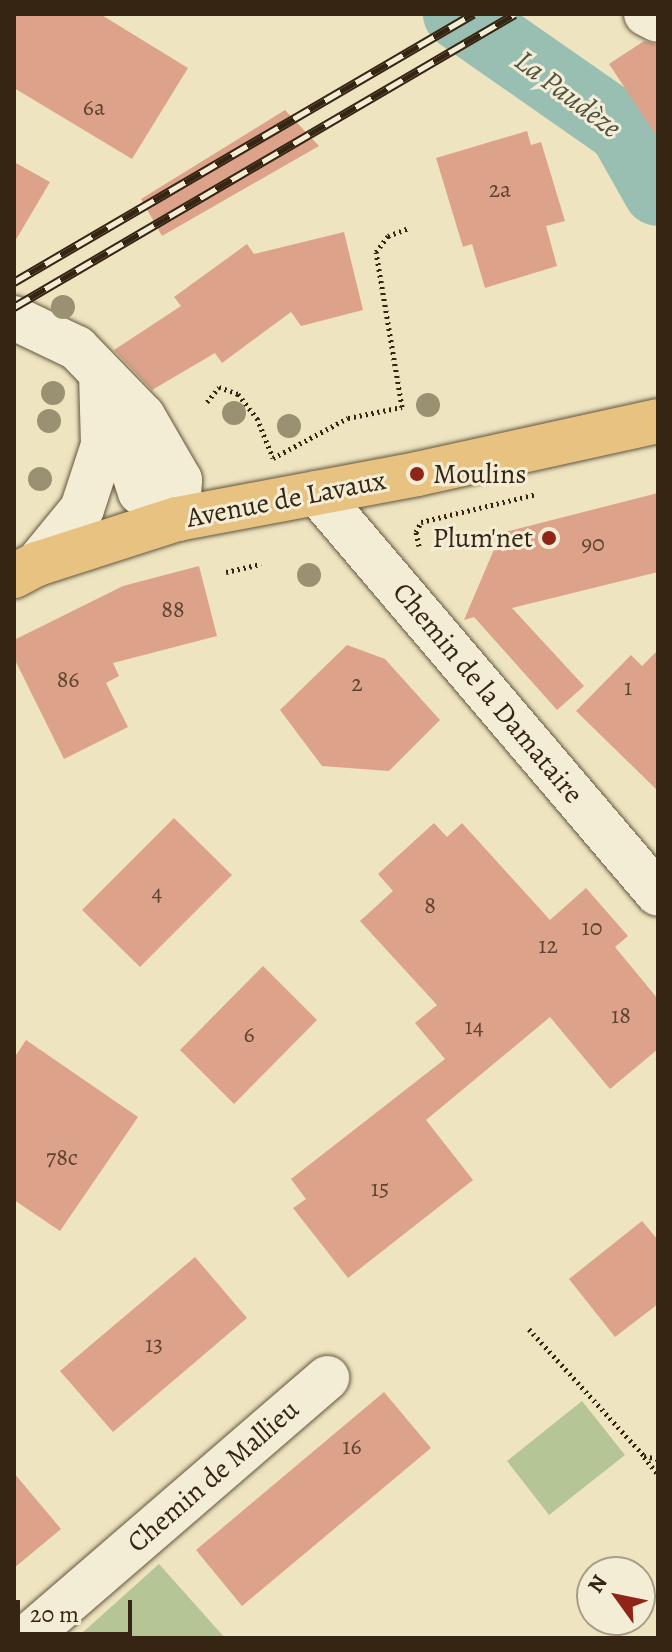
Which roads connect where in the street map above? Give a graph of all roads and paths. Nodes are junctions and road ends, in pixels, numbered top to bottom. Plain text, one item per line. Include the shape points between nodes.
1 (646, 14) edge
2 (658, 20) edge
3 (409, 228) dead end
4 (14, 318) edge
5 (101, 374) junction
6 (207, 402) dead end
7 (658, 421) edge
8 (317, 493) junction
9 (537, 494) dead end
10 (177, 519) junction
11 (416, 532) dead end
12 (261, 564) dead end
13 (26, 570) edge
14 (226, 572) dead end
15 (658, 894) edge
16 (529, 1329) dead end
17 (327, 1378) dead end
18 (644, 1456) junction
19 (658, 1459) edge
20 (658, 1474) edge
21 (26, 1638) edge

1 - 2 street
3 - 6 path via 388,236 376,252 402,407 348,418 273,458 257,418 238,394 219,387
4 - 5 street via 77,348
5 - 10 street via 140,492
5 - 13 street via 103,445 82,509
7 - 8 main road, Avenue de Lavaux
8 - 10 main road, Avenue de Lavaux
8 - 15 street, Chemin de la Damataire
9 - 11 path via 421,522
10 - 13 main road, Avenue de Lavaux
12 - 14 path
16 - 18 path
17 - 21 street, Chemin de Mallieu
18 - 19 path
18 - 20 path

